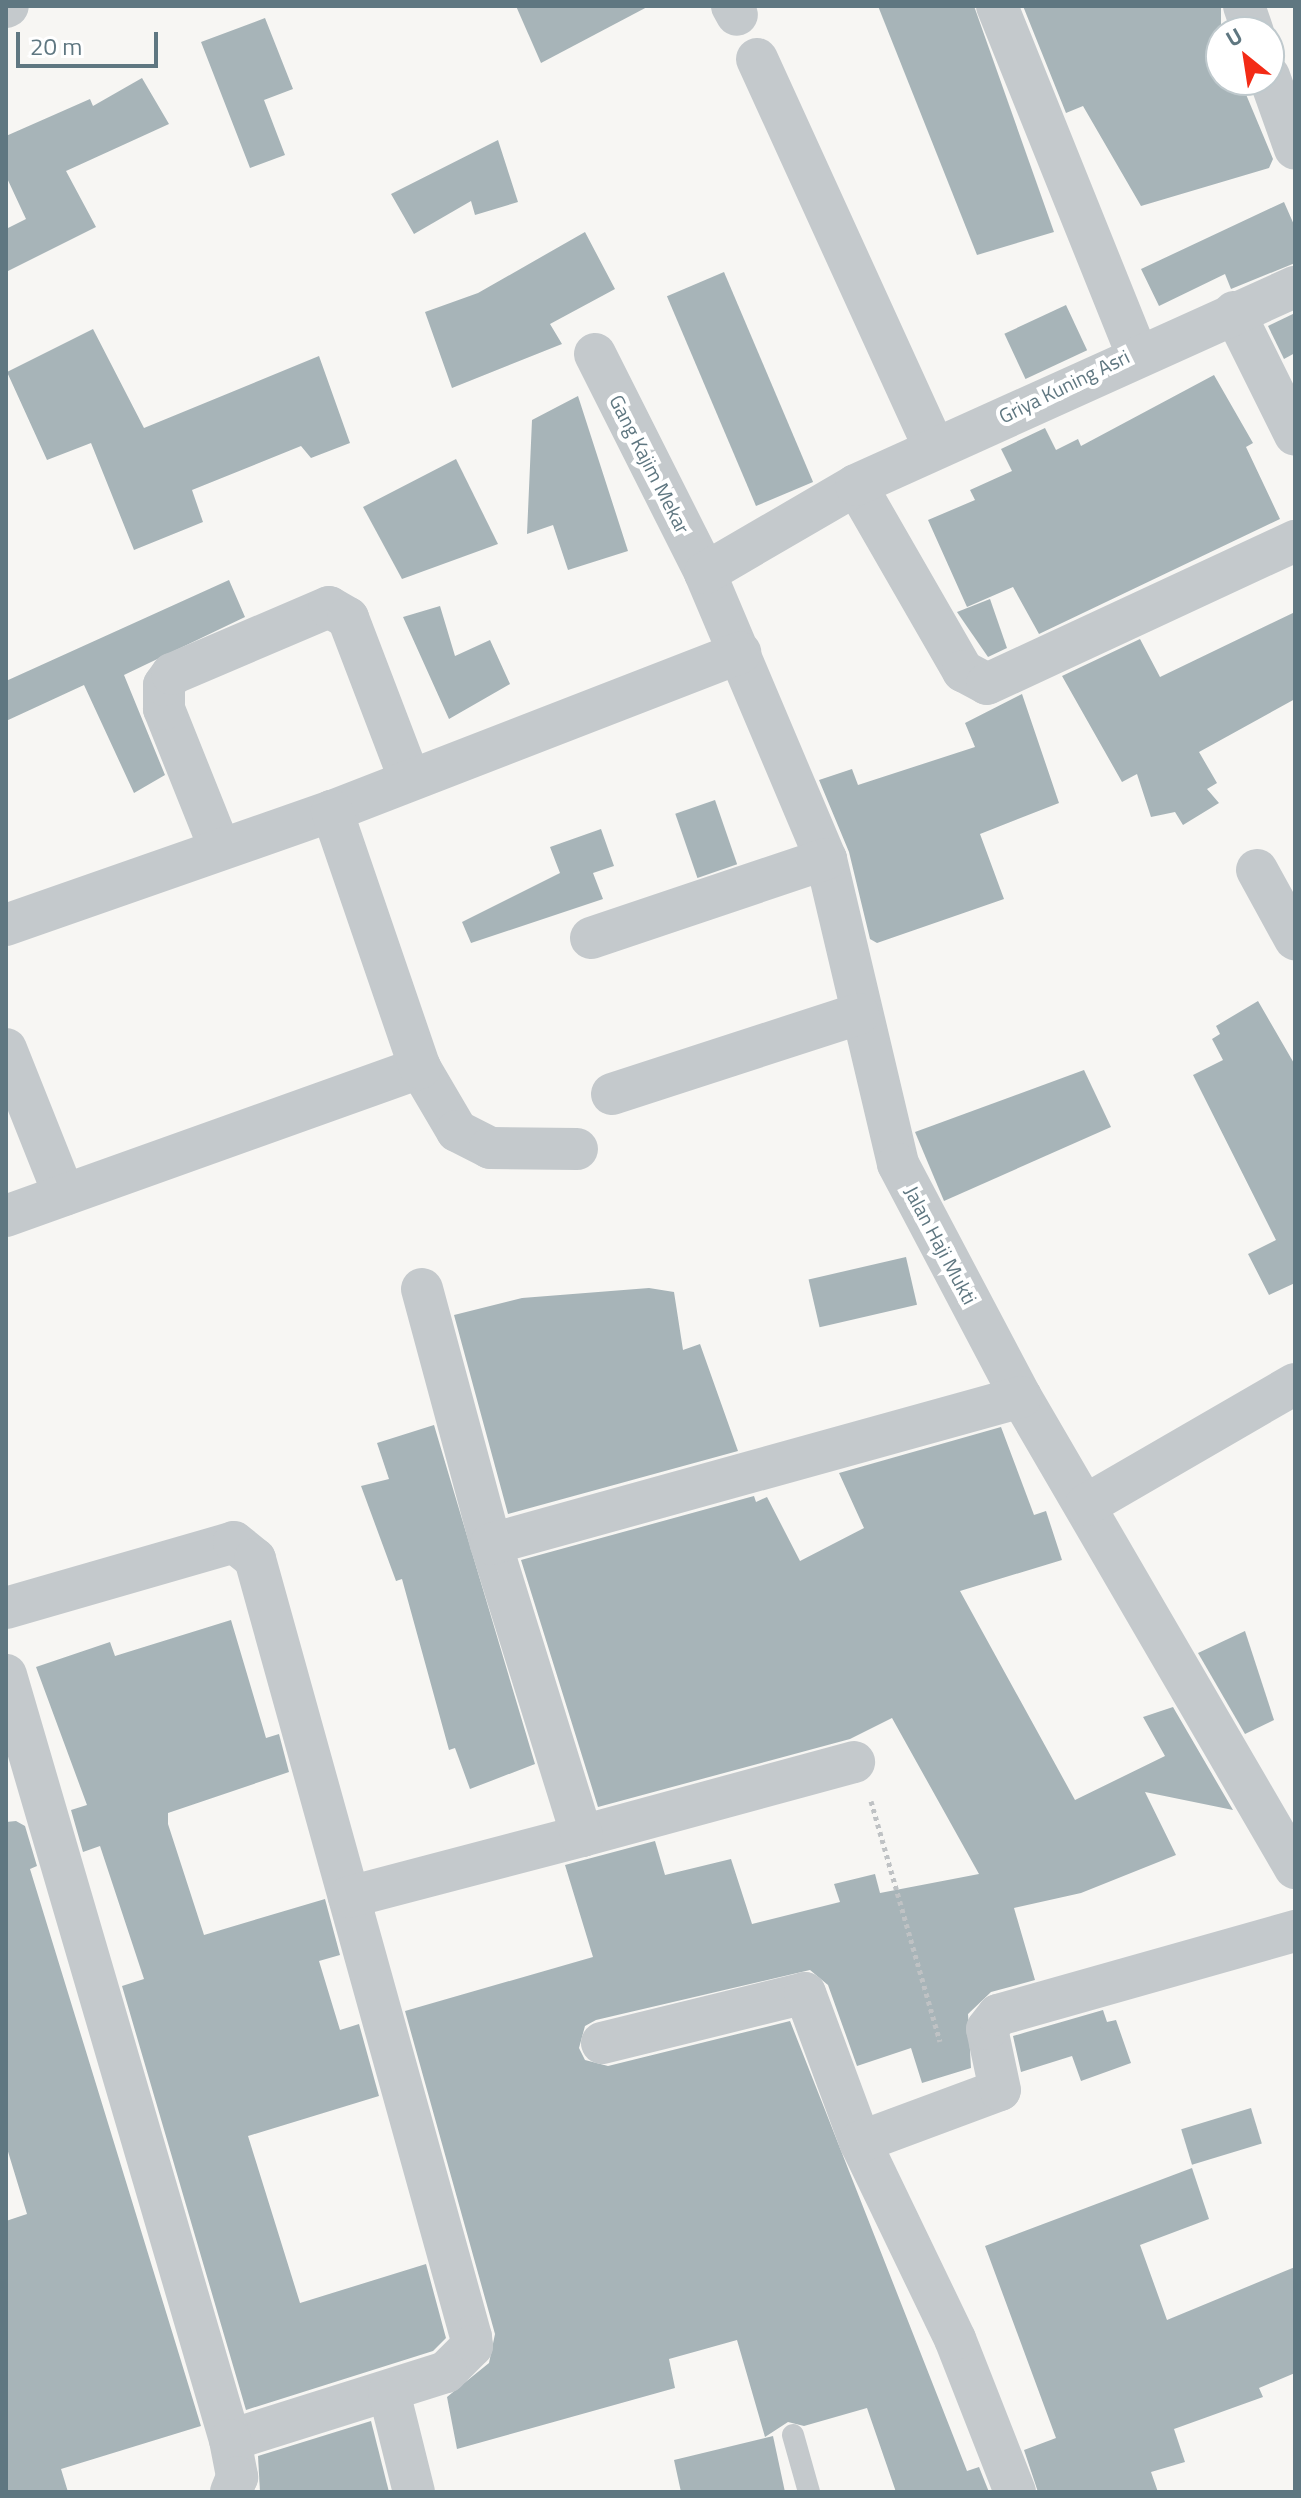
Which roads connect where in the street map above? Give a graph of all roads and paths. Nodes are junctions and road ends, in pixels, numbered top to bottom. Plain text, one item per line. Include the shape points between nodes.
1 (997, 6) edge
2 (757, 59) dead end
3 (1276, 96) edge
4 (1295, 149) edge
5 (1295, 287) edge
6 (1234, 312) junction
7 (595, 354) dead end
8 (1137, 355) junction
9 (1295, 435) edge
10 (934, 447) junction
11 (856, 485) junction
12 (1295, 541) edge
13 (705, 573) junction
14 (740, 653) junction
15 (410, 780) junction
16 (332, 811) junction
17 (220, 849) junction
18 (826, 859) junction
19 (1257, 870) dead end
20 (6, 925) edge
21 (591, 938) dead end
22 (1295, 939) edge
23 (858, 1014) junction
24 (6, 1049) edge
25 (420, 1068) junction
26 (612, 1094) dead end
27 (577, 1149) dead end
28 (64, 1195) junction
29 (6, 1216) edge
30 (422, 1289) dead end
31 (1295, 1384) edge
32 (1021, 1397) junction
33 (1086, 1505) junction
34 (491, 1544) junction
35 (6, 1608) edge
36 (6, 1675) edge
37 (854, 1762) joint
38 (582, 1836) junction
39 (1295, 1868) edge
40 (349, 1897) junction
41 (1295, 1931) edge
42 (602, 2043) dead end
43 (959, 2107) junction
44 (860, 2142) junction
45 (389, 2392) junction
46 (793, 2435) dead end
47 (230, 2440) junction
48 (231, 2492) edge
49 (414, 2492) edge
50 (809, 2492) edge
51 (1015, 2492) edge

1 - 8 street, Griya Kuning Asri
2 - 10 street
3 - 4 street
5 - 6 street
6 - 8 street
6 - 9 street
7 - 13 street, Gang Kajim Mekar
8 - 10 street, Griya Kuning Asri
10 - 11 street, Griya Kuning Asri
11 - 12 street via 963,671 987,684
11 - 13 street, Griya Kuning Asri
13 - 14 street, Jalan Haji Mukti
14 - 15 street
14 - 18 street, Jalan Haji Mukti
15 - 16 street
15 - 17 street via 348,618 329,607 164,685 164,709
16 - 17 street
16 - 25 street
17 - 20 street
18 - 21 street
18 - 23 street, Jalan Haji Mukti
19 - 22 street
23 - 26 street
23 - 32 street, Jalan Haji Mukti via 898,1164
24 - 28 street
25 - 27 street via 434,1102 468,1137 490,1148
25 - 28 street
28 - 29 street
30 - 34 street
31 - 33 street
32 - 33 street, Jalan Haji Mukti
32 - 34 street
33 - 39 street, Jalan Haji Mukti
34 - 38 street
35 - 40 street via 234,1542 247,1548
36 - 47 street
37 - 38 street
37 - 43 path via 862,1767
38 - 40 street
40 - 45 street via 472,2346 446,2372
41 - 43 street via 998,2015 987,2029 1000,2090
42 - 44 street via 805,1993
43 - 44 street
44 - 51 street via 955,2339
45 - 47 street
45 - 49 street
46 - 50 lane
47 - 48 street via 237,2477

